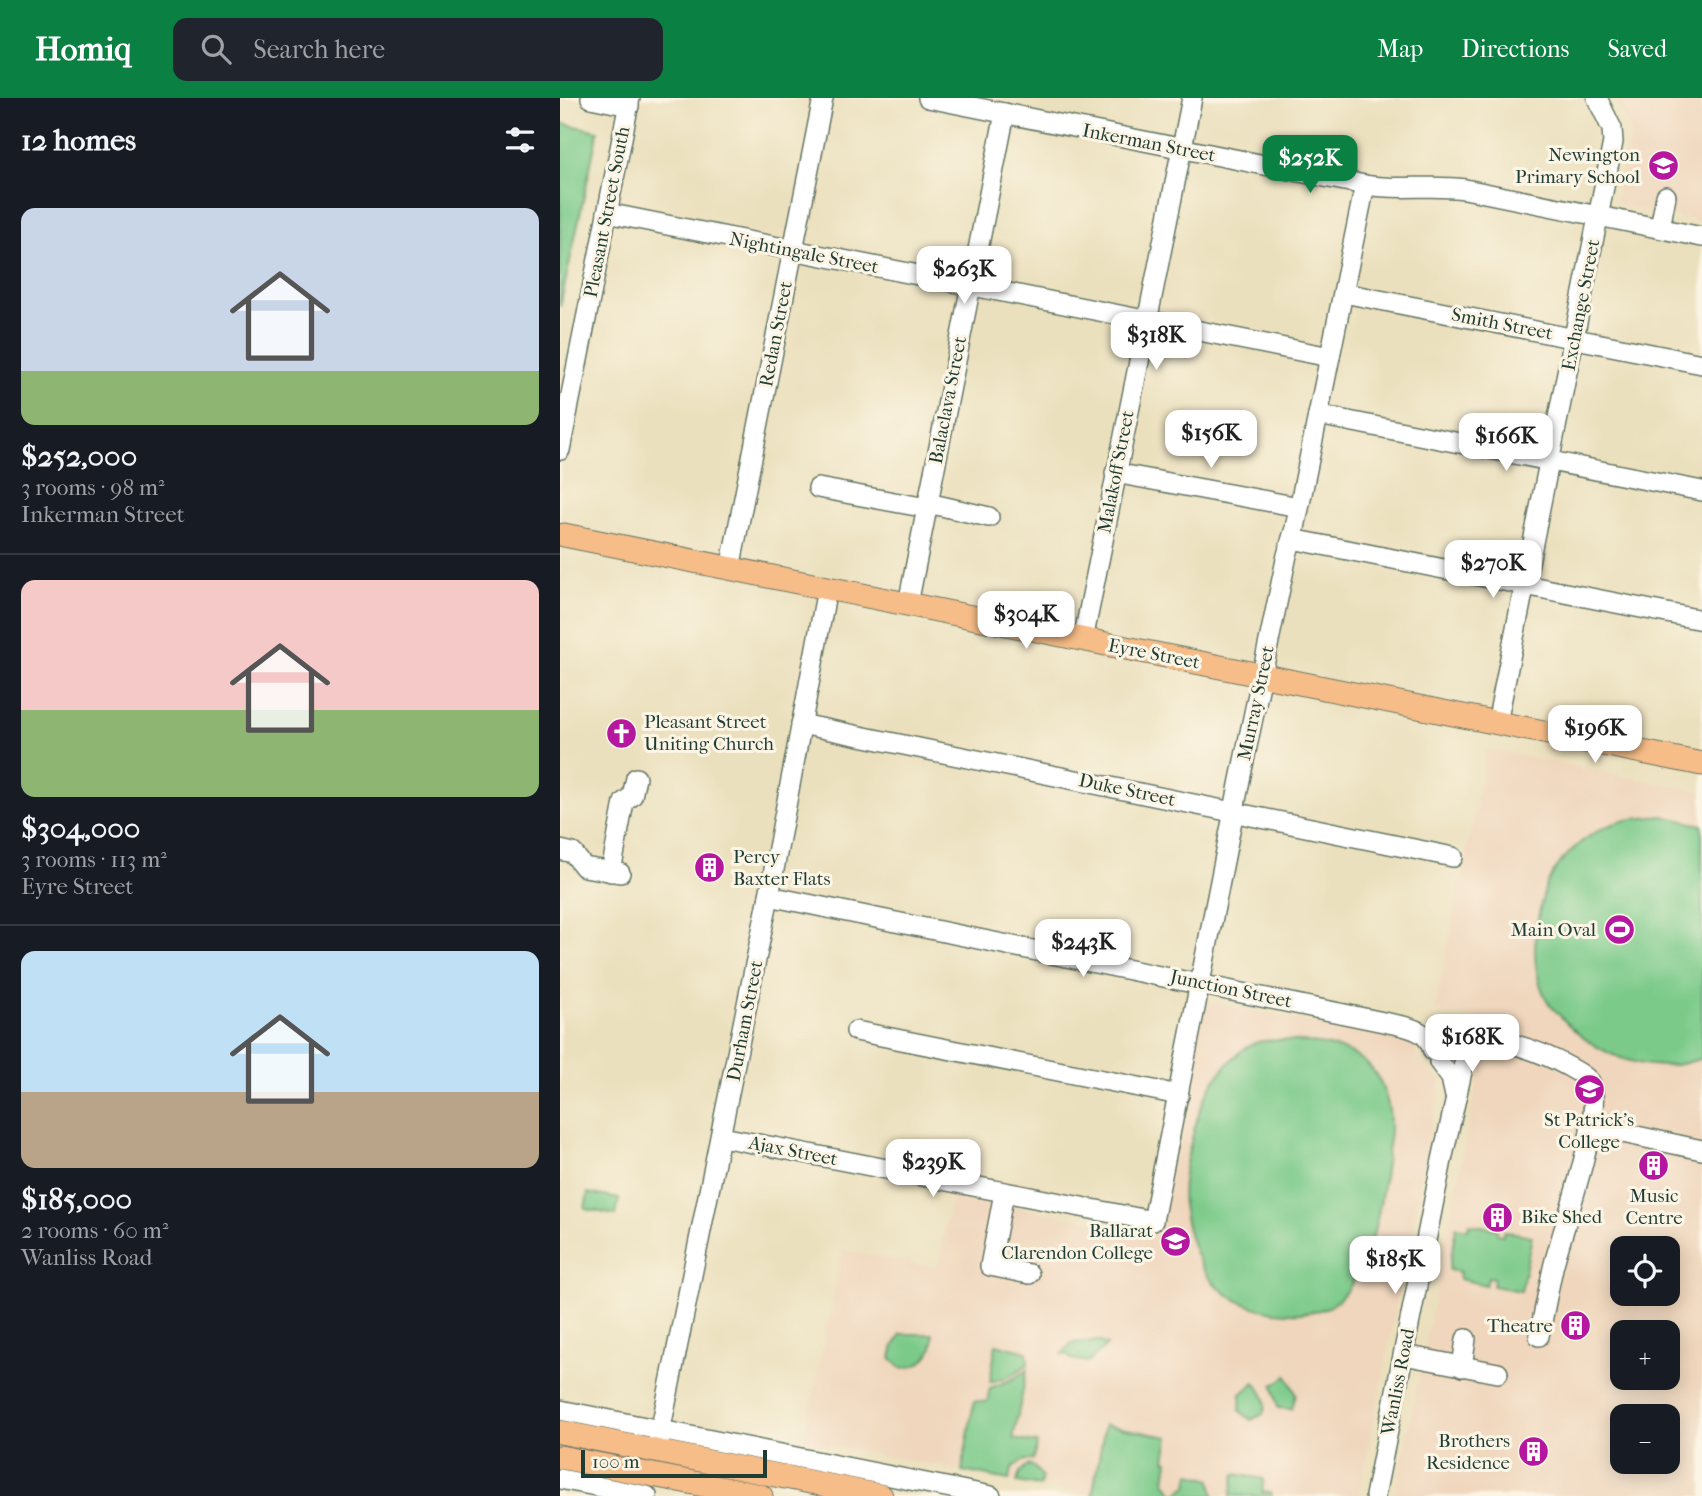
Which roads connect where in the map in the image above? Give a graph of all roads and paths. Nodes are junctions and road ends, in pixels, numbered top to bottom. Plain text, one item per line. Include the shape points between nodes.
1 (591, 98) edge
2 (823, 98) edge
3 (928, 98) edge
4 (1192, 98) edge
5 (1597, 98) edge
6 (629, 102) edge
7 (1005, 113) junction
8 (1181, 149) junction
9 (1365, 185) junction
10 (1666, 196) dead end
11 (607, 214) junction
12 (1598, 216) junction
13 (1660, 228) junction
14 (1702, 237) edge
15 (793, 251) junction
16 (971, 287) junction
17 (1344, 293) junction
18 (1146, 322) junction
19 (1574, 339) junction
20 (1330, 357) junction
21 (1702, 364) edge
22 (1318, 415) junction
23 (560, 450) edge
24 (1549, 461) junction
25 (1115, 473) junction
26 (818, 488) dead end
27 (1702, 491) edge
28 (927, 505) junction
29 (1299, 507) junction
30 (989, 517) dead end
31 (561, 532) edge
32 (1292, 539) junction
33 (730, 569) junction
34 (1524, 585) junction
35 (827, 589) junction
36 (908, 604) junction
37 (1702, 620) edge
38 (1083, 640) junction
39 (1262, 676) junction
40 (1497, 723) junction
41 (801, 724) junction
42 (1702, 764) edge
43 (636, 778) dead end
44 (1234, 813) junction
45 (560, 850) edge
46 (1453, 857) dead end
47 (769, 895) junction
48 (1200, 984) junction
49 (1403, 1026) junction
50 (856, 1031) dead end
51 (1451, 1033) junction
52 (1486, 1038) junction
53 (1466, 1053) junction
54 (1436, 1057) junction
55 (1179, 1095) junction
56 (1454, 1104) junction
57 (1590, 1126) junction
58 (722, 1137) junction
59 (1702, 1150) edge
60 (1004, 1193) junction
61 (1153, 1221) joint
62 (1029, 1274) dead end
63 (1539, 1336) dead end
64 (1466, 1339) dead end
65 (1404, 1355) junction
66 (1462, 1367) junction
67 (1498, 1373) dead end
68 (560, 1410) edge
69 (560, 1432) edge
70 (658, 1441) junction
71 (560, 1457) edge
72 (560, 1479) edge
73 (647, 1496) edge
74 (761, 1496) edge
75 (881, 1496) edge
76 (991, 1496) edge
77 (1375, 1496) edge

1 - 6 street
2 - 15 street, Redan Street
3 - 7 street, Inkerman Street
4 - 8 street, Malakoff Street
5 - 12 street, Exchange Street via 1614,135
6 - 11 street, Pleasant Street South
7 - 8 street, Inkerman Street
7 - 16 street, Balaclava Street
8 - 9 street, Inkerman Street
8 - 18 street, Malakoff Street
9 - 12 street, Inkerman Street via 1458,188
9 - 17 street, Murray Street
10 - 13 street
11 - 15 street, Nightingale Street
11 - 23 street, Pleasant Street South
12 - 13 street, Inkerman Street
12 - 19 street, Exchange Street
13 - 14 street, Inkerman Street
15 - 16 street, Nightingale Street
15 - 33 street, Redan Street
16 - 18 street, Nightingale Street
16 - 28 street, Balaclava Street
17 - 19 street, Smith Street
17 - 20 street, Murray Street
18 - 20 street, Nightingale Street
18 - 25 street, Malakoff Street
19 - 21 street, Smith Street
19 - 24 street, Exchange Street
20 - 22 street, Murray Street
22 - 24 street
22 - 29 street, Murray Street
24 - 27 street
24 - 34 street, Exchange Street
25 - 29 street
25 - 38 street, Malakoff Street
26 - 28 street
28 - 30 street
28 - 36 street, Balaclava Street
29 - 32 street, Murray Street
31 - 33 main road, Eyre Street
32 - 34 street
32 - 39 street, Murray Street
33 - 35 main road, Eyre Street
34 - 37 street
34 - 40 street, Exchange Street
35 - 36 main road, Eyre Street
35 - 41 street, Durham Street
36 - 38 main road, Eyre Street
38 - 39 main road, Eyre Street
39 - 40 main road, Eyre Street
39 - 44 street, Murray Street
40 - 42 main road, Eyre Street
41 - 44 street, Duke Street
41 - 47 street, Durham Street
43 - 45 street via 632,796 624,802 615,873 584,867 573,853
44 - 46 street, Duke Street
44 - 48 street, Murray Street
47 - 48 street, Junction Street
47 - 58 street, Durham Street
48 - 49 street, Junction Street
48 - 55 street, Murray Street
49 - 51 street, Junction Street
49 - 54 street, Junction Street via 1424,1034
50 - 55 street
51 - 52 street, Junction Street
51 - 53 street via 1463,1039
51 - 54 street via 1436,1040
52 - 53 street via 1476,1040
52 - 57 street, Junction Street via 1526,1046 1588,1079 1595,1095
53 - 54 street via 1453,1066
53 - 56 street, Wanliss Road
54 - 56 street, Wanliss Road via 1453,1082
55 - 61 street, Murray Street
56 - 65 street, Wanliss Road
57 - 59 street
57 - 63 street, Junction Street
58 - 60 street, Ajax Street
58 - 70 street, Durham Street
60 - 61 street, Ajax Street
60 - 62 street via 990,1266
64 - 66 street
65 - 66 street
65 - 77 street, Wanliss Road
66 - 67 street
68 - 70 street
69 - 70 main road
70 - 75 main road
70 - 76 street
71 - 74 main road
72 - 73 street

